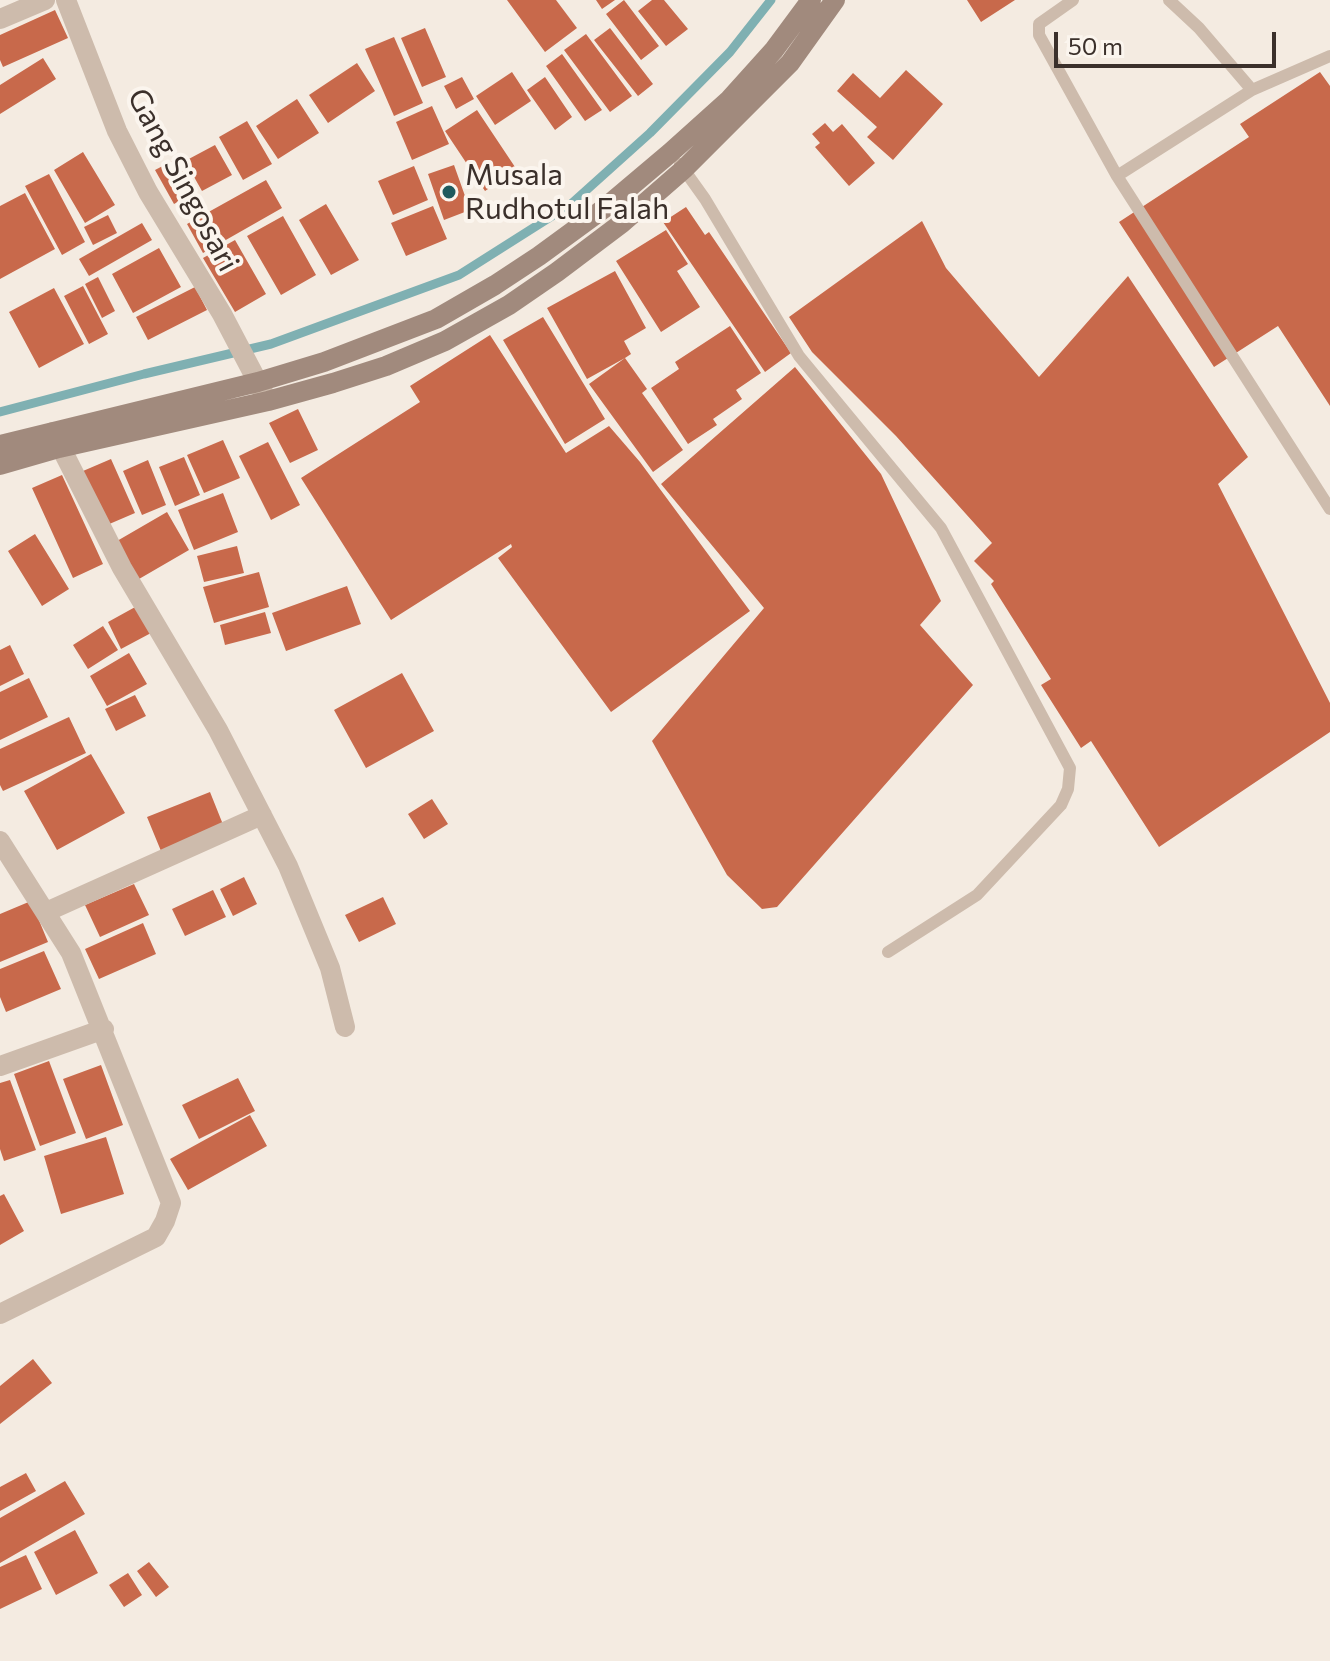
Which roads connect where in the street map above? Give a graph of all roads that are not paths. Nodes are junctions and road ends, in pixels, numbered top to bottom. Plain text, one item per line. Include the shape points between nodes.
1 (45, 0) edge
2 (66, 0) edge
3 (811, 0) edge
4 (835, 0) edge
5 (1073, 0) edge
6 (1169, 0) edge
7 (0, 19) edge
8 (1330, 56) edge
9 (1252, 90) junction
10 (670, 153) junction
11 (684, 169) junction
12 (1117, 176) junction
13 (259, 384) junction
14 (56, 440) junction
15 (0, 445) edge
16 (0, 465) edge
17 (1330, 509) edge
18 (262, 815) junction
19 (0, 841) edge
20 (46, 912) junction
21 (888, 952) dead end
22 (345, 1027) dead end
23 (104, 1029) junction
24 (0, 1066) edge
25 (0, 1314) edge

1 - 7 street
2 - 13 street, Gang Singosari via 117,131
3 - 10 main road via 729,100
4 - 11 main road via 790,63
5 - 12 lane via 1039,24 1039,35
6 - 9 lane
8 - 9 lane
9 - 12 lane
10 - 11 lane
10 - 13 main road via 539,256 436,319
11 - 13 main road via 557,272 445,341 386,366
11 - 21 lane via 799,356 941,528 1070,768 1061,805 977,895
12 - 17 lane
13 - 14 main road
14 - 15 main road
14 - 16 main road
14 - 18 street
18 - 20 street
18 - 22 street via 330,968
19 - 20 street
20 - 23 street via 71,953
23 - 24 street
23 - 25 street via 171,1203 165,1221 156,1237

